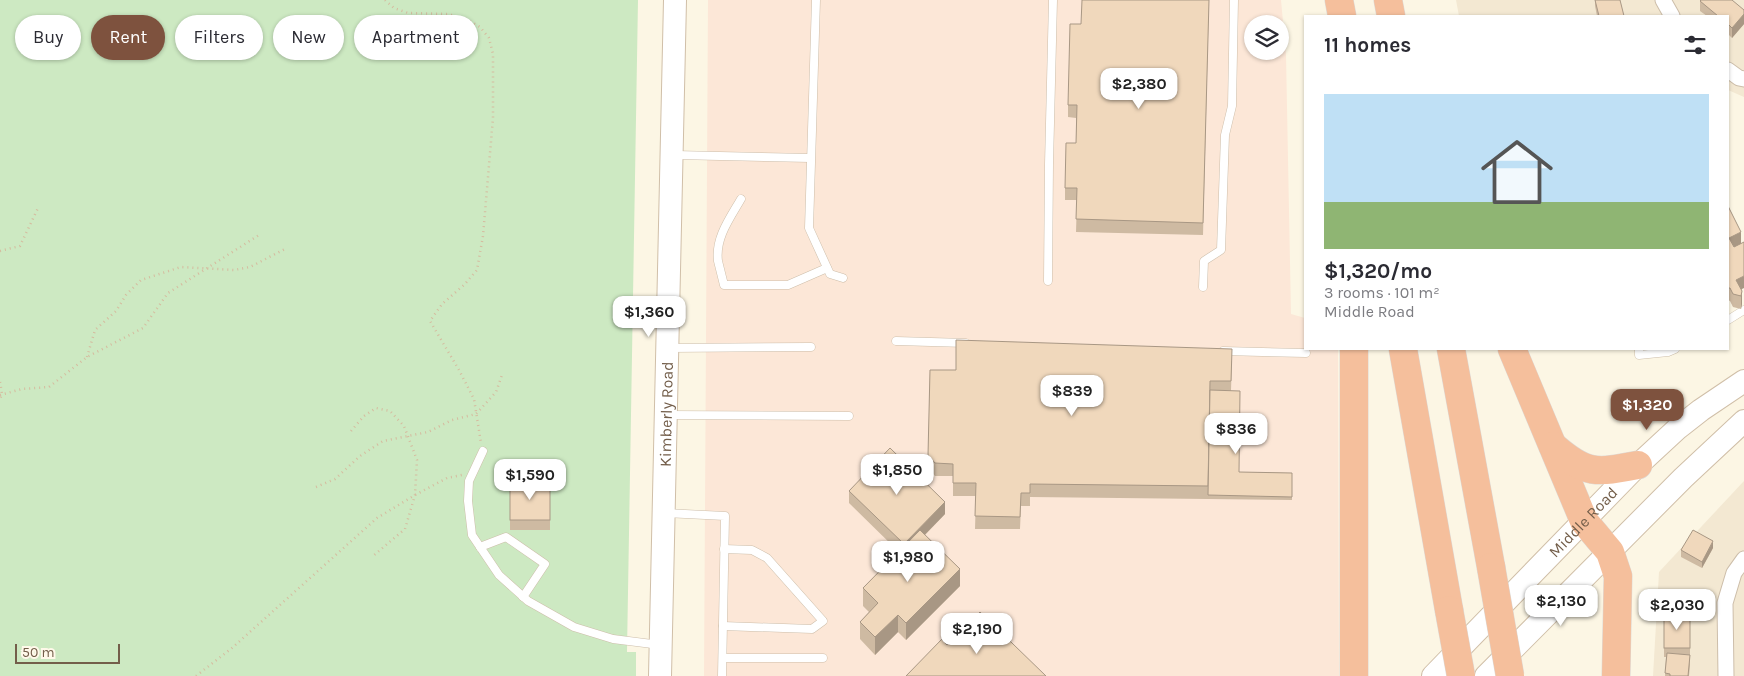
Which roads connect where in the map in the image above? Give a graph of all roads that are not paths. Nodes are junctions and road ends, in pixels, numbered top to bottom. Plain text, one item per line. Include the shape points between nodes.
1 (675, 0) edge
2 (816, 0) edge
3 (1053, 0) edge
4 (1234, 0) edge
5 (1332, 0) edge
6 (1340, 0) edge
7 (1663, 0) edge
8 (1332, 15) edge
9 (1342, 15) edge
10 (1671, 15) edge
11 (1729, 71) edge
12 (1744, 79) edge
13 (671, 155) junction
14 (810, 158) junction
15 (741, 199) dead end
16 (827, 268) junction
17 (843, 278) dead end
18 (1048, 282) dead end
19 (1203, 287) dead end
20 (1744, 310) edge
21 (1729, 319) edge
22 (896, 341) dead end
23 (974, 344) edge
24 (812, 347) dead end
25 (668, 348) junction
26 (1354, 350) edge
27 (1403, 350) edge
28 (1451, 350) edge
29 (1512, 350) edge
30 (1639, 350) edge
31 (1673, 350) edge
32 (1218, 351) edge
33 (1306, 354) dead end
34 (1744, 381) edge
35 (666, 415) junction
36 (849, 416) dead end
37 (1744, 421) edge
38 (1553, 446) junction
39 (483, 451) road end
40 (1638, 465) junction
41 (663, 513) junction
42 (1584, 521) junction
43 (480, 547) junction
44 (724, 549) junction
45 (1610, 552) junction
46 (1744, 559) edge
47 (523, 596) junction
48 (723, 626) junction
49 (661, 645) junction
50 (723, 658) junction
51 (824, 658) dead end
52 (660, 676) edge
53 (722, 676) edge
54 (1354, 676) edge
55 (1433, 676) edge
56 (1461, 676) edge
57 (1486, 676) edge
58 (1510, 676) edge
59 (1616, 676) edge
60 (1726, 676) edge

1 - 13 main road, Kimberly Road
2 - 14 lane
3 - 18 lane
4 - 19 lane via 1232,106 1225,134 1221,250 1204,261
5 - 8 highway
6 - 9 highway
7 - 10 street
11 - 12 street
13 - 14 lane
13 - 25 main road, Kimberly Road
14 - 16 lane via 809,228
15 - 16 lane via 718,247 724,284 788,285
16 - 17 lane via 830,274
20 - 21 lane
22 - 23 lane
24 - 25 lane
25 - 35 main road, Kimberly Road
26 - 54 highway
27 - 56 highway, bridge
28 - 58 highway, bridge
29 - 38 highway
30 - 31 lane via 1639,355
32 - 33 lane
34 - 40 main road, Middle Road via 1685,422
35 - 36 lane
35 - 41 main road, Kimberly Road
37 - 45 main road
38 - 40 highway via 1570,461 1596,471
38 - 42 highway
39 - 43 lane via 469,481 468,501 472,534
40 - 42 main road, Middle Road
41 - 44 lane via 726,516
41 - 49 main road, Kimberly Road
42 - 45 highway
42 - 55 main road, Middle Road
43 - 47 lane via 499,575
43 - 47 lane via 506,537 545,564
44 - 48 lane
44 - 48 lane via 752,550 767,558 823,621 812,629
45 - 57 main road
45 - 59 highway via 1618,576
46 - 60 street via 1734,573 1725,604
47 - 49 lane via 574,627 613,639
48 - 50 lane
49 - 52 main road, Kimberly Road
50 - 51 lane
50 - 53 lane

